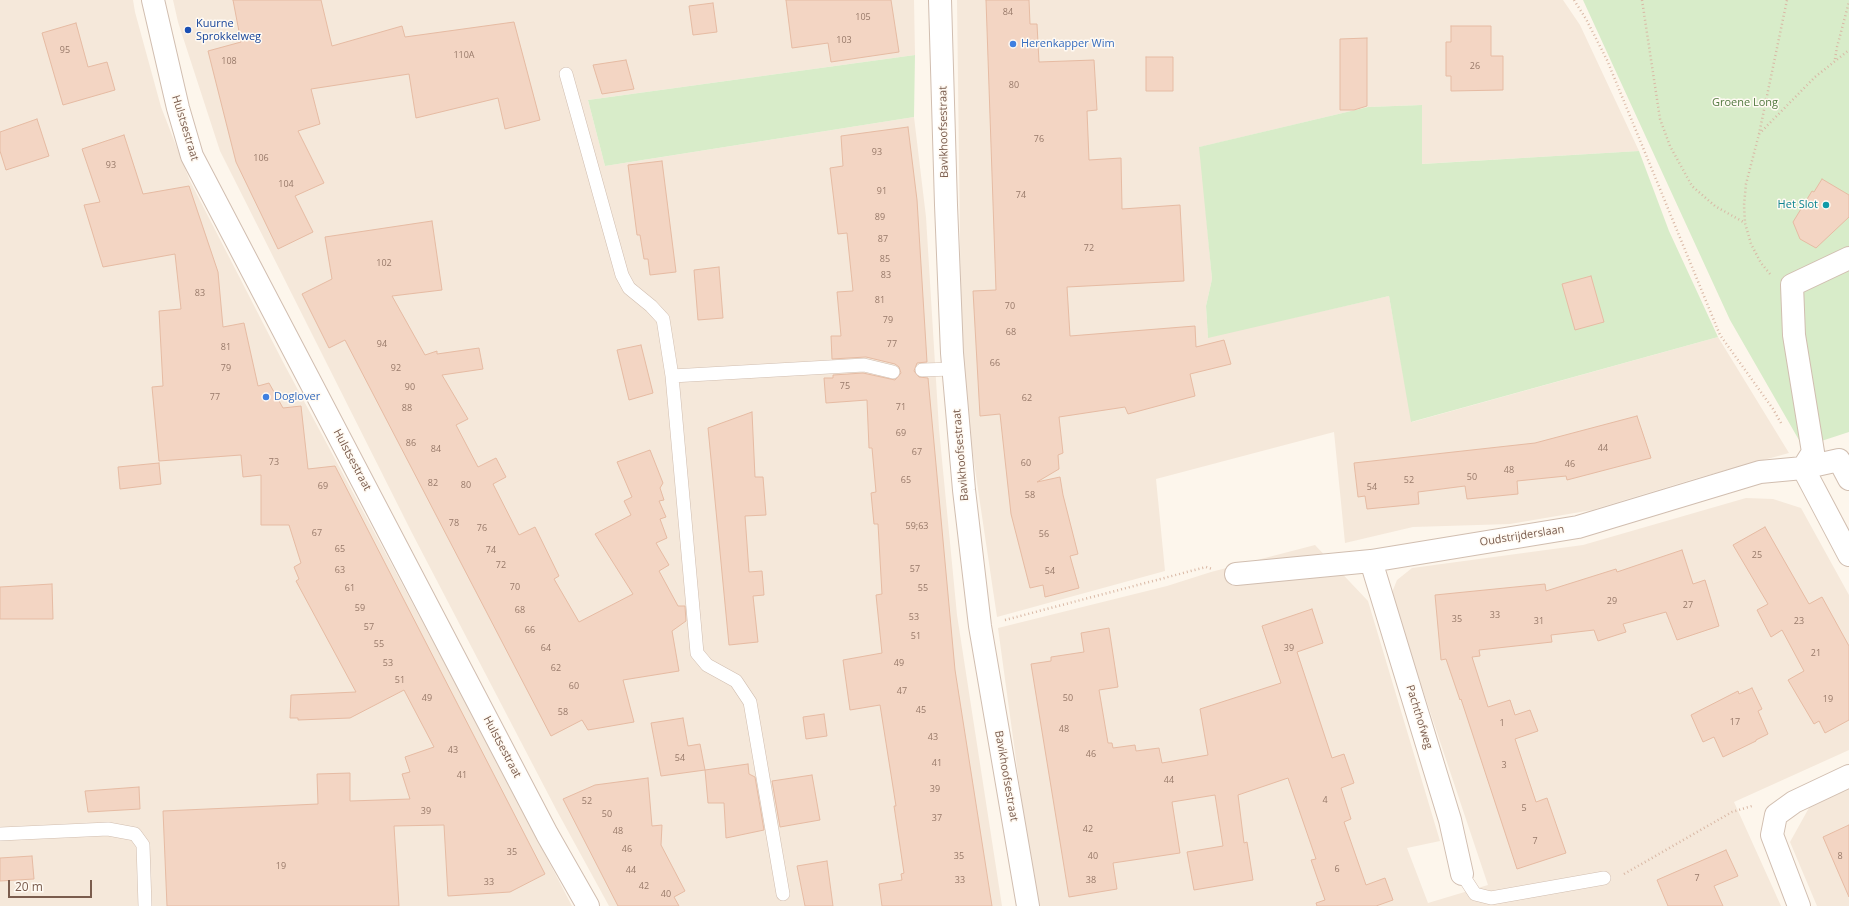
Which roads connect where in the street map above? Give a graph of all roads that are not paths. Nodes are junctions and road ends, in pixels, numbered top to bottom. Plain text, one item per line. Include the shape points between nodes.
1 (153, 0) edge
2 (940, 0) edge
3 (566, 74) dead end
4 (1849, 258) edge
5 (953, 369) junction
6 (922, 370) dead end
7 (893, 372) dead end
8 (672, 376) junction
9 (1803, 468) junction
10 (1849, 479) edge
11 (1849, 555) edge
12 (1371, 561) junction
13 (1236, 574) road end
14 (1849, 776) edge
15 (0, 834) edge
16 (1462, 874) joint
17 (1604, 878) road end
18 (783, 894) dead end
19 (145, 906) edge
20 (588, 906) edge
21 (1028, 906) edge
22 (1799, 906) edge

1 - 20 street, Hulstsestraat via 192,156 547,834
2 - 5 street, Bavikhoofsestraat
3 - 8 lane via 622,275 629,288 663,319
4 - 9 street via 1792,285 1794,335 1813,452
5 - 6 lane
5 - 21 street, Bavikhoofsestraat via 980,626
7 - 8 lane via 864,365
8 - 18 lane via 697,653 706,665 736,681 750,702
9 - 10 street, Oudstrijderslaan via 1839,460
9 - 11 street
9 - 12 street, Oudstrijderslaan via 1760,472 1578,527
12 - 13 street, Oudstrijderslaan
12 - 16 street, Pachthofweg via 1450,820
14 - 22 street via 1794,802 1776,814 1772,835
15 - 19 lane via 108,829 134,834 143,845
16 - 17 lane via 1475,894 1491,898

